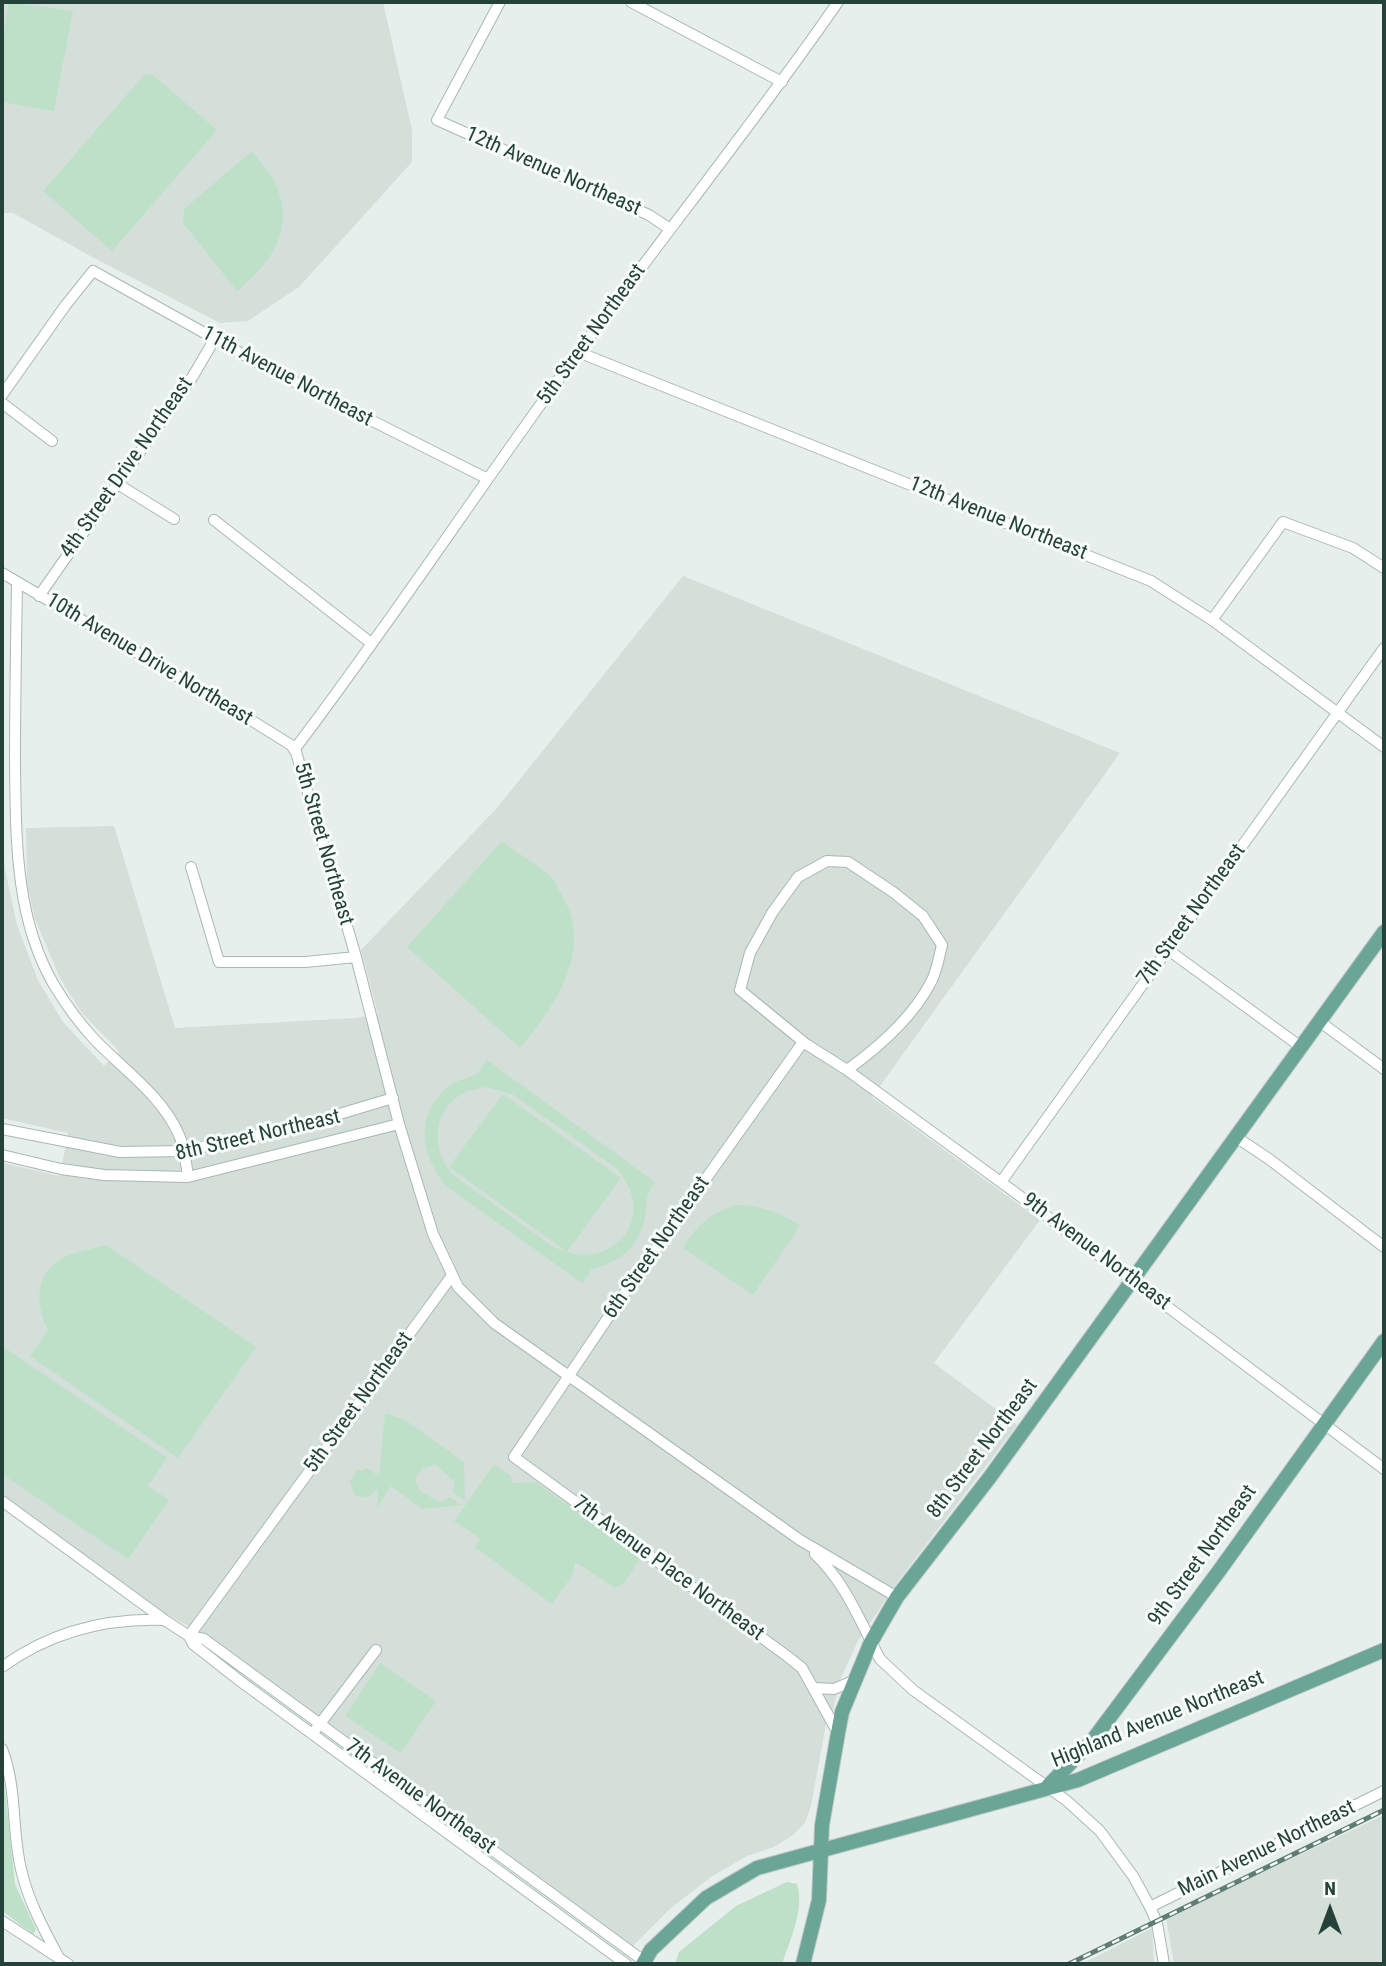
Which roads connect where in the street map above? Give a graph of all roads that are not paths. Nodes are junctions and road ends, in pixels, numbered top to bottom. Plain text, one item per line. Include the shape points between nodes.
1 (500, 2) edge
2 (631, 2) edge
3 (838, 2) edge
4 (782, 82) junction
5 (670, 229) junction
6 (214, 340) junction
7 (578, 352) junction
8 (2, 395) edge
9 (2, 403) edge
10 (52, 441) dead end
11 (488, 479) junction
12 (117, 482) junction
13 (174, 519) dead end
14 (214, 520) dead end
15 (1384, 568) edge
16 (2, 573) edge
17 (17, 583) junction
18 (39, 596) junction
19 (1212, 620) junction
20 (371, 643) junction
21 (1384, 648) edge
22 (1338, 713) junction
23 (1384, 747) edge
24 (294, 750) junction
25 (191, 867) dead end
26 (1384, 932) edge
27 (1167, 949) junction
28 (356, 957) junction
29 (1320, 1021) junction
30 (803, 1042) junction
31 (1301, 1047) junction
32 (1384, 1069) edge
33 (847, 1070) junction
34 (393, 1098) junction
35 (399, 1124) junction
36 (2, 1129) edge
37 (1236, 1138) junction
38 (184, 1152) junction
39 (2, 1155) edge
40 (188, 1177) junction
41 (1001, 1182) junction
42 (1384, 1247) edge
43 (451, 1277) junction
44 (1132, 1279) junction
45 (1384, 1341) edge
46 (568, 1376) junction
47 (1326, 1425) junction
48 (514, 1457) joint
49 (1384, 1469) edge
50 (2, 1501) edge
51 (800, 1540) junction
52 (897, 1597) junction
53 (166, 1620) junction
54 (189, 1636) junction
55 (871, 1642) junction
56 (376, 1650) dead end
57 (1384, 1650) edge
58 (2, 1667) edge
59 (855, 1680) junction
60 (815, 1688) junction
61 (316, 1729) junction
62 (838, 1733) junction
63 (2, 1749) edge
64 (1047, 1787) junction
65 (1384, 1791) edge
66 (821, 1849) junction
67 (1150, 1907) junction
68 (2, 1921) edge
69 (63, 1961) edge
70 (645, 1963) edge
71 (626, 1964) edge
72 (803, 1964) edge
73 (1164, 1964) edge

1 - 5 street, 12th Avenue Northeast via 437,120 649,215
2 - 4 street
3 - 4 street, 5th Street Northeast
4 - 5 street, 5th Street Northeast
5 - 7 street, 5th Street Northeast
6 - 8 street, 11th Avenue Northeast via 93,271
6 - 11 street, 11th Avenue Northeast
6 - 12 street, 4th Street Drive Northeast
7 - 11 street, 5th Street Northeast
7 - 19 street, 12th Avenue Northeast via 1137,575
9 - 10 street
11 - 20 street, 5th Street Northeast
12 - 13 street
12 - 18 street, 4th Street Drive Northeast
14 - 20 street
15 - 19 street via 1353,548 1283,522
16 - 17 street, 10th Avenue Drive Northeast
17 - 18 street, 10th Avenue Drive Northeast
17 - 38 street via 16,826 28,922 48,973 68,1006 164,1110 180,1135
18 - 24 street, 10th Avenue Drive Northeast via 233,709
19 - 22 street, 12th Avenue Northeast
20 - 24 street, 5th Street Northeast
21 - 22 street, 7th Street Northeast
22 - 23 street, 12th Avenue Northeast
22 - 27 street, 7th Street Northeast
24 - 28 street, 5th Street Northeast
25 - 28 street via 219,961 305,962
26 - 29 main road, 8th Street Northeast
27 - 31 street
27 - 41 street, 7th Street Northeast
28 - 34 street, 5th Street Northeast
29 - 31 main road, 8th Street Northeast
29 - 32 street
30 - 33 street, 9th Avenue Northeast
30 - 33 street via 740,990 750,953 797,877 827,861 848,862 923,916 942,945 932,981 913,1009 871,1053
30 - 46 street, 6th Street Northeast
31 - 37 main road, 8th Street Northeast
33 - 41 street, 9th Avenue Northeast
34 - 35 street, 5th Street Northeast
34 - 38 street
35 - 40 street, 8th Street Northeast
35 - 43 street, 5th Street Northeast via 429,1224
36 - 38 street via 120,1152
37 - 42 street
37 - 44 main road, 8th Street Northeast
38 - 40 street
39 - 40 street, 8th Street Northeast via 61,1170
41 - 44 street, 9th Avenue Northeast
43 - 46 street via 494,1323
43 - 54 street, 5th Street Northeast
44 - 47 street, 9th Avenue Northeast
44 - 52 main road, 8th Street Northeast
45 - 47 main road, 9th Street Northeast
46 - 48 street, 6th Street Northeast
46 - 51 street
47 - 49 street, 9th Avenue Northeast
47 - 64 main road, 9th Street Northeast via 1092,1741
48 - 60 street, 7th Avenue Place Northeast via 787,1656
50 - 53 street, 7th Avenue Northeast
51 - 52 street
51 - 55 street via 839,1583
52 - 55 main road, 8th Street Northeast
53 - 54 street, 7th Avenue Northeast
53 - 58 street via 116,1622 77,1630
54 - 61 street, 7th Avenue Northeast via 201,1651
55 - 59 main road, 8th Street Northeast
55 - 64 street via 898,1679
56 - 61 street
57 - 64 main road, Highland Avenue Northeast via 1078,1780
59 - 60 street via 834,1689
59 - 62 main road, 8th Street Northeast
60 - 62 street, 7th Avenue Place Northeast
61 - 70 street, 7th Avenue Northeast
61 - 71 street, 7th Avenue Northeast
62 - 66 main road, 8th Street Northeast
63 - 69 street via 12,1784 21,1872
64 - 66 main road, Highland Avenue Northeast
64 - 67 street via 1100,1831
65 - 67 street, Main Avenue Northeast
66 - 70 main road via 757,1868 729,1883 679,1922
66 - 72 main road, 8th Street Northeast via 819,1900
67 - 73 street
68 - 69 street

